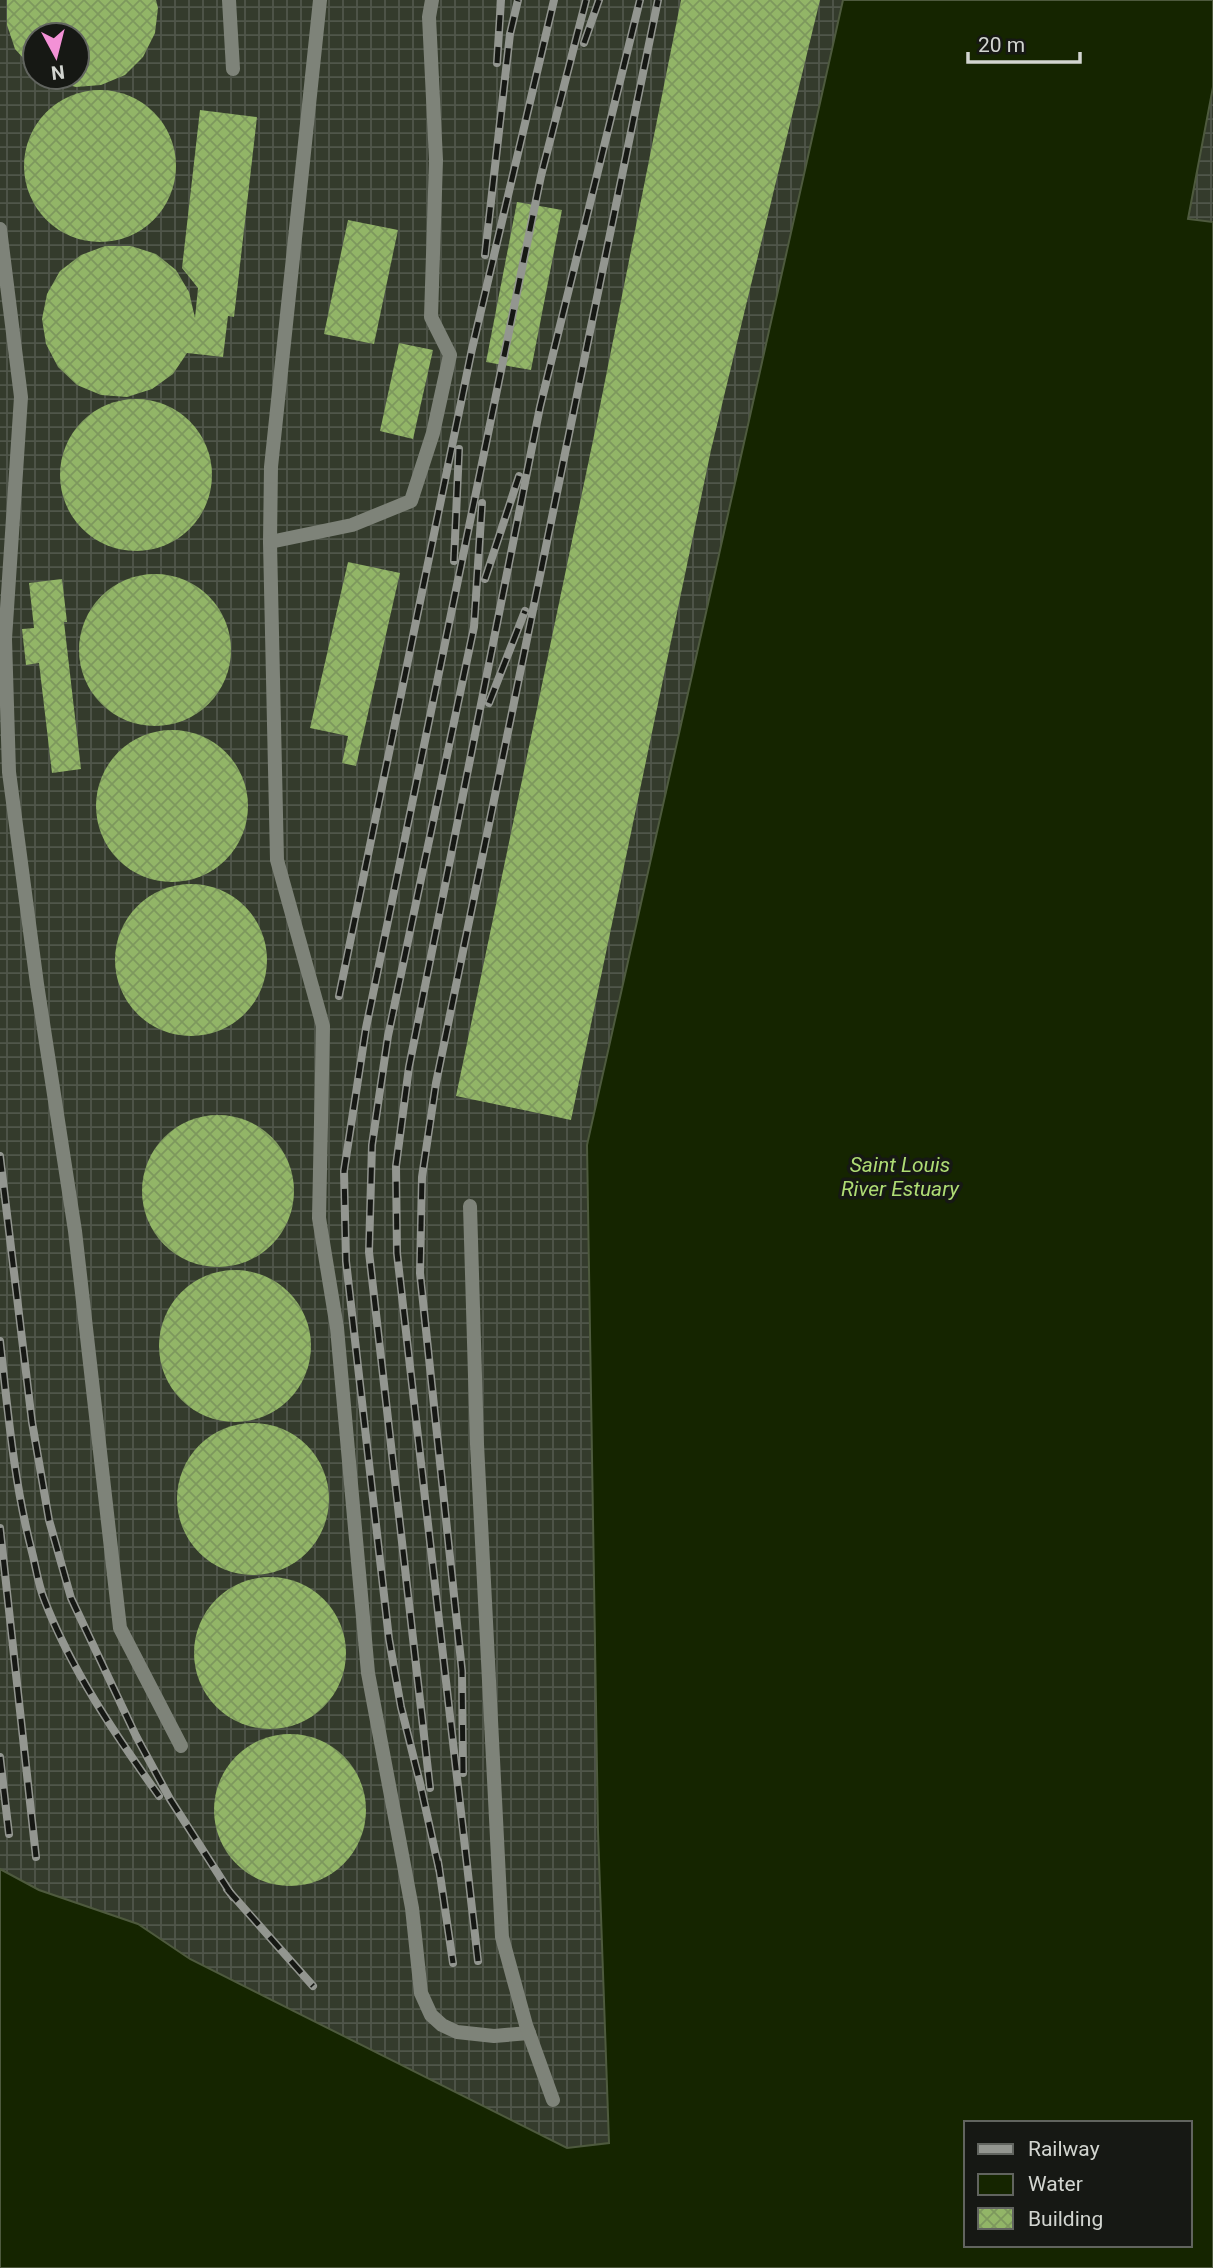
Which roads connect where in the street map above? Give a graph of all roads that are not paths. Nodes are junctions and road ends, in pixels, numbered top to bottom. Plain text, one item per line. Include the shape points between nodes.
1 (229, 0) edge
2 (320, 0) edge
3 (432, 0) edge
4 (233, 69) dead end
5 (0, 229) edge
6 (270, 542) junction
7 (470, 1206) dead end
8 (181, 1746) dead end
9 (529, 2034) junction
10 (553, 2100) dead end

1 - 4 lane
2 - 6 lane via 271,467
3 - 6 lane via 436,160 431,317 450,355 433,433 411,501 352,525
5 - 8 lane via 21,397 5,639 9,772 75,1231 120,1628
6 - 9 lane via 277,860 323,1026 319,1218 337,1328 368,1673 412,1908 421,1993 431,2015 457,2032
7 - 9 lane via 500,1924
9 - 10 lane

